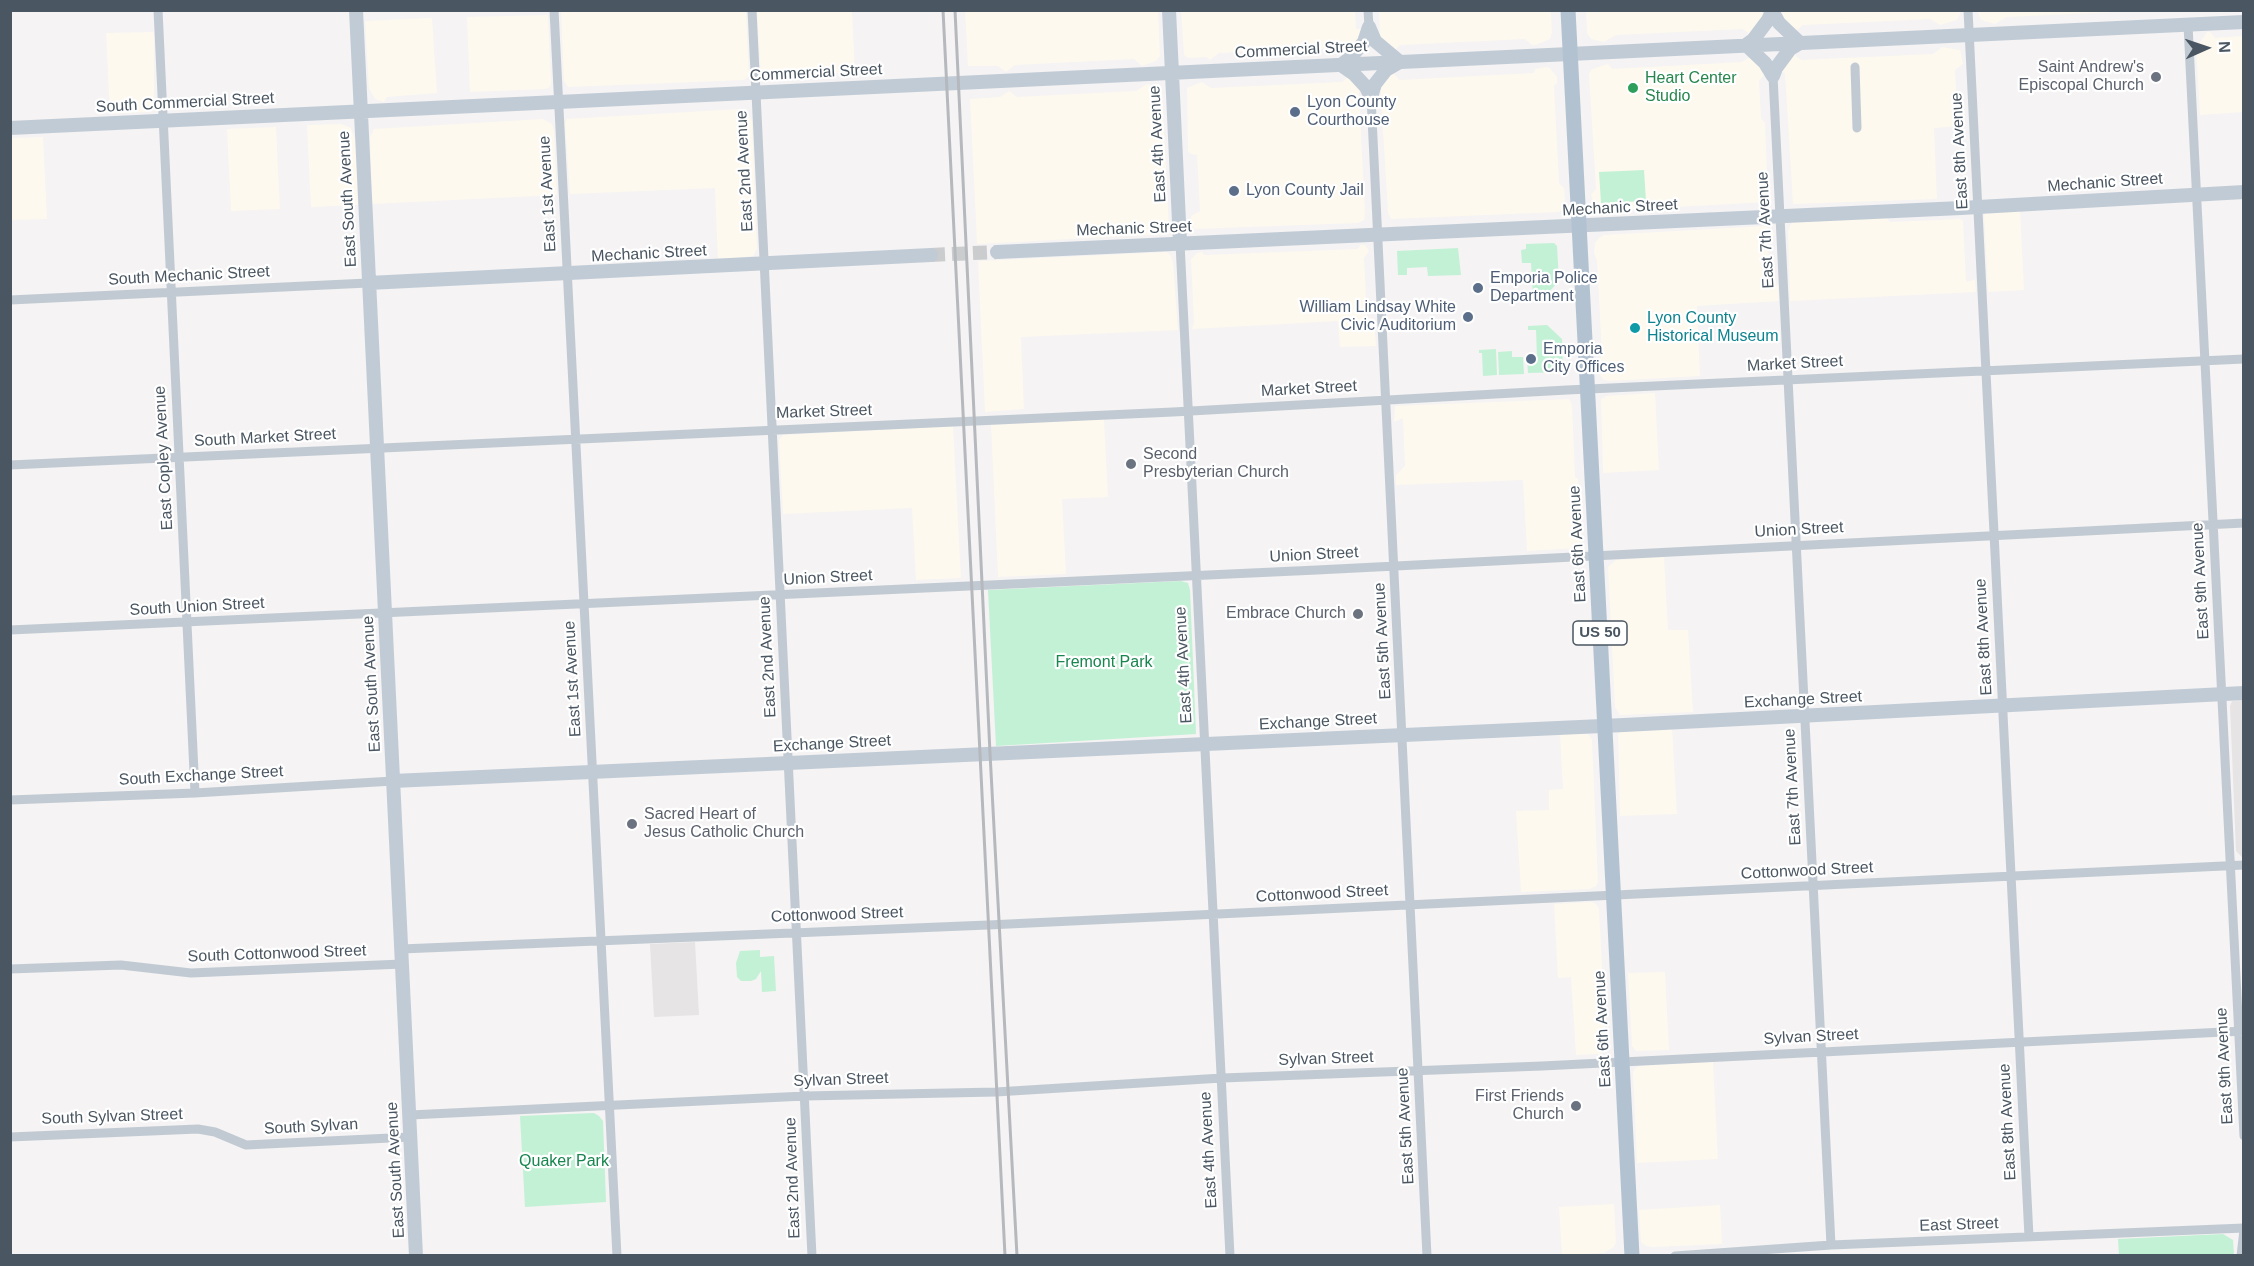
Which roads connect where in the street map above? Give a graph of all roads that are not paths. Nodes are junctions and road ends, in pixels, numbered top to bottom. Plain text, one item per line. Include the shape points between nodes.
1 (158, 10) edge
2 (356, 10) edge
3 (554, 10) edge
4 (752, 10) edge
5 (1169, 10) edge
6 (1368, 10) edge
7 (1568, 10) edge
8 (1968, 10) edge
9 (2188, 10) edge
10 (1772, 11) edge
11 (2244, 22) edge
12 (2188, 25) junction
13 (1369, 27) junction
14 (1969, 35) junction
15 (1800, 43) junction
16 (1746, 45) junction
17 (1571, 54) junction
18 (1401, 62) junction
19 (1341, 65) junction
20 (1854, 67) dead end
21 (1172, 73) junction
22 (1773, 76) junction
23 (756, 92) junction
24 (1371, 97) junction
25 (558, 102) junction
26 (360, 111) junction
27 (163, 121) junction
28 (10, 128) edge
29 (1857, 128) dead end
30 (2244, 192) edge
31 (2197, 194) junction
32 (1977, 207) junction
33 (1780, 217) junction
34 (1580, 226) junction
35 (1377, 236) junction
36 (1180, 243) junction
37 (997, 252) tunnel mouth
38 (931, 255) tunnel mouth
39 (765, 264) junction
40 (568, 274) junction
41 (368, 283) junction
42 (171, 292) junction
43 (10, 300) edge
44 (2244, 359) edge
45 (2205, 361) junction
46 (1985, 370) junction
47 (1788, 379) junction
48 (1588, 389) junction
49 (1385, 399) junction
50 (1187, 411) junction
51 (772, 429) junction
52 (575, 438) junction
53 (376, 447) junction
54 (179, 457) junction
55 (10, 465) edge
56 (2244, 523) edge
57 (2213, 524) junction
58 (1993, 536) junction
59 (1796, 545) junction
60 (1596, 555) junction
61 (1394, 565) junction
62 (1195, 576) junction
63 (780, 595) junction
64 (584, 604) junction
65 (385, 612) junction
66 (187, 623) junction
67 (10, 630) edge
68 (2244, 693) edge
69 (2222, 694) junction
70 (2002, 706) junction
71 (1804, 717) junction
72 (1605, 726) junction
73 (1403, 734) junction
74 (1205, 743) junction
75 (789, 762) junction
76 (592, 771) junction
77 (393, 781) junction
78 (195, 793) junction
79 (10, 800) edge
80 (2244, 865) edge
81 (2230, 866) junction
82 (2011, 876) junction
83 (1813, 886) junction
84 (1614, 896) junction
85 (1410, 905) junction
86 (1214, 914) junction
87 (796, 932) junction
88 (601, 940) junction
89 (402, 949) junction
90 (402, 964) junction
91 (10, 969) edge
92 (2241, 1031) edge
93 (2019, 1041) junction
94 (1821, 1051) junction
95 (1623, 1062) junction
96 (1419, 1071) junction
97 (1222, 1078) junction
98 (805, 1096) junction
99 (610, 1106) junction
100 (410, 1115) junction
101 (215, 1132) joint
102 (2244, 1136) edge
103 (10, 1137) edge
104 (411, 1137) junction
105 (2244, 1229) edge
106 (2029, 1237) junction
107 (1831, 1245) junction
108 (416, 1256) edge
109 (617, 1256) edge
110 (812, 1256) edge
111 (1230, 1256) edge
112 (1427, 1256) edge
113 (1632, 1256) edge
114 (1675, 1256) edge
115 (2241, 1256) edge

1 - 27 street, East Copley Avenue
2 - 26 street, East South Avenue
3 - 25 street, East 1st Avenue
4 - 23 street, East 2nd Avenue
5 - 21 street, East 4th Avenue
6 - 13 street
7 - 17 main road, East 6th Avenue / US 50
8 - 14 street, East 8th Avenue
9 - 12 street
10 - 15 street
10 - 16 street
11 - 12 street, Commercial Street
12 - 14 street, Commercial Street
12 - 31 street, East 9th Avenue
13 - 18 street via 1375,41
13 - 19 street via 1364,42
14 - 15 street, Commercial Street
14 - 32 street, East 8th Avenue
15 - 16 street, Commercial Street
15 - 22 street via 1790,49
16 - 17 street, Commercial Street
16 - 22 street
17 - 18 street, Commercial Street
17 - 34 main road, East 6th Avenue / US 50
18 - 19 street, Commercial Street
18 - 24 street via 1386,70
19 - 21 street, Commercial Street
19 - 24 street via 1354,74
20 - 29 street
21 - 23 street, Commercial Street
21 - 36 street, East 4th Avenue
22 - 33 street, East 7th Avenue
23 - 25 street, Commercial Street
23 - 39 street, East 2nd Avenue
24 - 35 street, East 5th Avenue
25 - 26 street, Commercial Street
25 - 40 street, East 1st Avenue
26 - 27 street, South Commercial Street
26 - 41 street, East South Avenue
27 - 28 street, South Commercial Street
27 - 42 street, East Copley Avenue
30 - 31 street, Mechanic Street
31 - 32 street, Mechanic Street
31 - 45 street, East 9th Avenue
32 - 33 street, Mechanic Street
32 - 46 street, East 8th Avenue
33 - 34 street, Mechanic Street
33 - 47 street, East 7th Avenue
34 - 35 street, Mechanic Street
34 - 48 main road, East 6th Avenue / US 50
35 - 36 street, Mechanic Street
35 - 49 street, East 5th Avenue
36 - 37 street, Mechanic Street
36 - 50 street, East 4th Avenue
38 - 39 street, Mechanic Street
39 - 40 street, Mechanic Street
39 - 51 street, East 2nd Avenue
40 - 41 street, Mechanic Street
40 - 52 street, East 1st Avenue
41 - 42 street, South Mechanic Street
41 - 53 street, East South Avenue
42 - 43 street, South Mechanic Street
42 - 54 street, East Copley Avenue
44 - 45 street, Market Street
45 - 46 street, Market Street
45 - 57 street, East 9th Avenue
46 - 47 street, Market Street
46 - 58 street, East 8th Avenue
47 - 48 street, Market Street
47 - 59 street, East 7th Avenue
48 - 49 street, Market Street
48 - 60 main road, East 6th Avenue / US 50
49 - 50 street, Market Street
49 - 61 street, East 5th Avenue
50 - 51 street, Market Street
50 - 62 street, East 4th Avenue
51 - 52 street, Market Street
51 - 63 street, East 2nd Avenue
52 - 53 street, Market Street
52 - 64 street, East 1st Avenue
53 - 54 street, South Market Street
53 - 65 street, East South Avenue
54 - 55 street, South Market Street
54 - 66 street, East Copley Avenue
56 - 57 street, Union Street
57 - 58 street, Union Street
57 - 69 street, East 9th Avenue
58 - 59 street, Union Street
58 - 70 street, East 8th Avenue
59 - 60 street, Union Street
59 - 71 street, East 7th Avenue
60 - 61 street, Union Street
60 - 72 main road, East 6th Avenue / US 50
61 - 62 street, Union Street
61 - 73 street, East 5th Avenue
62 - 63 street, Union Street
62 - 74 street, East 4th Avenue
63 - 64 street, Union Street
63 - 75 street, East 2nd Avenue
64 - 65 street, Union Street
64 - 76 street, East 1st Avenue
65 - 66 street, South Union Street
65 - 77 street, East South Avenue
66 - 67 street, South Union Street
66 - 78 street, East Copley Avenue
68 - 69 street, Exchange Street
69 - 70 street, Exchange Street
69 - 81 street, East 9th Avenue
70 - 71 street, Exchange Street
70 - 82 street, East 8th Avenue
71 - 72 street, Exchange Street
71 - 83 street, East 7th Avenue
72 - 73 street, Exchange Street
72 - 84 main road, East 6th Avenue / US 50
73 - 74 street, Exchange Street
73 - 85 street, East 5th Avenue
74 - 75 street, Exchange Street
74 - 86 street, East 4th Avenue
75 - 76 street, Exchange Street
75 - 87 street, East 2nd Avenue
76 - 77 street, Exchange Street
76 - 88 street, East 1st Avenue
77 - 78 street, South Exchange Street
77 - 89 street, East South Avenue
78 - 79 street, South Exchange Street
80 - 81 street, Cottonwood Street
81 - 82 street, Cottonwood Street
81 - 92 street, East 9th Avenue
82 - 83 street, Cottonwood Street
82 - 93 street, East 8th Avenue
83 - 84 street, Cottonwood Street
83 - 94 street, East 7th Avenue
84 - 85 street, Cottonwood Street
84 - 95 main road, East 6th Avenue / US 50
85 - 86 street, Cottonwood Street
85 - 96 street, East 5th Avenue
86 - 87 street, Cottonwood Street
86 - 97 street, East 4th Avenue
87 - 88 street, Cottonwood Street
87 - 98 street, East 2nd Avenue
88 - 89 street, Cottonwood Street
88 - 99 street, East 1st Avenue
89 - 90 street, East South Avenue
90 - 91 street, South Cottonwood Street via 191,974 121,965
90 - 100 street, East South Avenue
92 - 93 street, Sylvan Street
92 - 102 street, East 9th Avenue
93 - 94 street, Sylvan Street
93 - 106 street, East 8th Avenue
94 - 95 street, Sylvan Street
94 - 107 street, East 7th Avenue
95 - 96 street, Sylvan Street
95 - 113 main road, East 6th Avenue / US 50
96 - 97 street, Sylvan Street
96 - 112 street, East 5th Avenue
97 - 98 street, Sylvan Street via 996,1092
97 - 111 street, East 4th Avenue
98 - 99 street, Sylvan Street
98 - 110 street, East 2nd Avenue
99 - 100 street, Sylvan Street
99 - 109 street, East 1st Avenue
100 - 104 street, East South Avenue
101 - 103 street, South Sylvan Street via 198,1129
101 - 104 street, South Sylvan via 253,1145
104 - 108 street, East South Avenue
105 - 106 street, East Street
105 - 115 street
106 - 107 street, East Street
107 - 114 street, East Street

